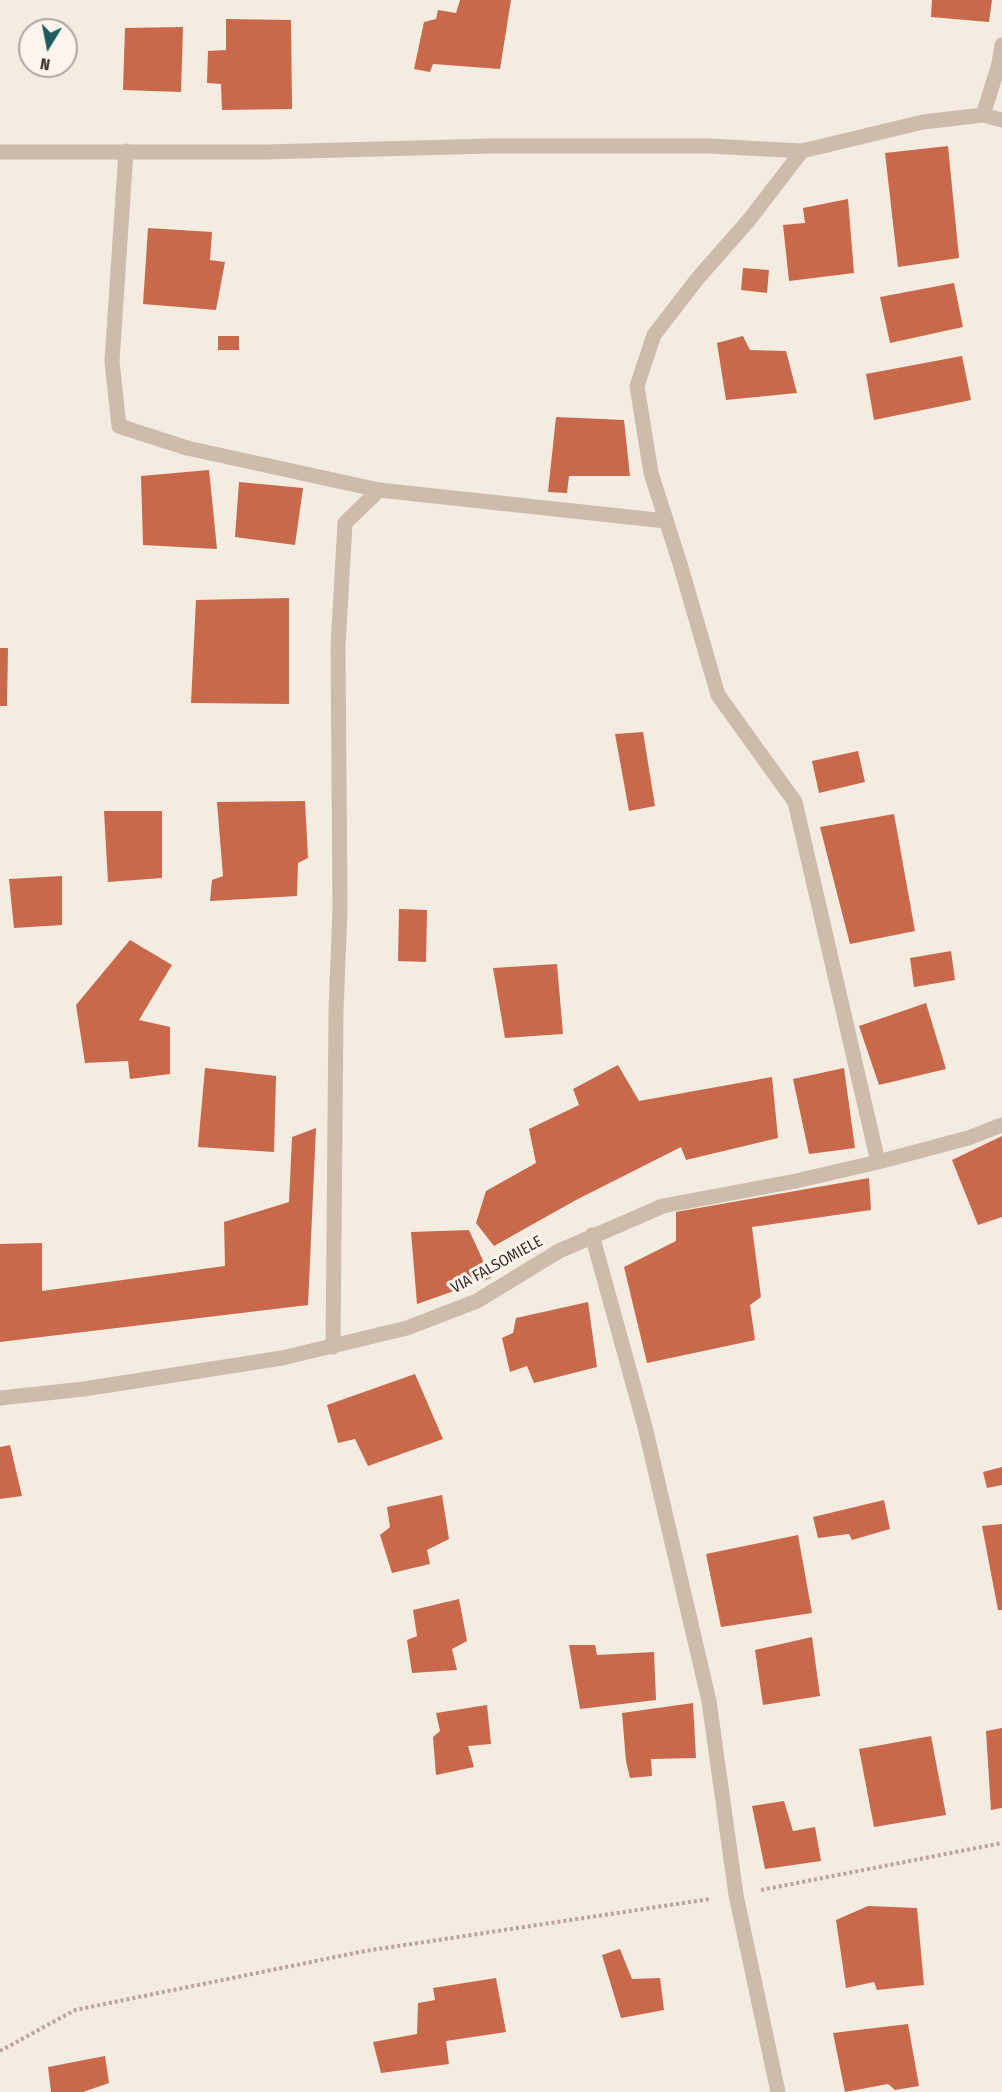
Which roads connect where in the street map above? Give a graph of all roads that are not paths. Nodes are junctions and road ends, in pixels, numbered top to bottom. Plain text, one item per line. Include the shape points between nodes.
1 (1002, 45) edge
2 (983, 115) junction
3 (1002, 120) edge
4 (126, 151) junction
5 (802, 151) junction
6 (0, 152) edge
7 (380, 490) junction
8 (666, 521) junction
9 (1002, 1125) edge
10 (878, 1162) junction
11 (592, 1235) junction
12 (333, 1347) junction
13 (0, 1398) edge
14 (778, 2092) edge

1 - 2 street
2 - 3 street
2 - 5 street via 923,122
4 - 5 street via 698,146
4 - 6 street
4 - 7 street via 112,361 119,426 187,448
5 - 8 street via 654,335 637,386 651,472
7 - 8 street
7 - 12 street via 345,523 338,646 340,909
8 - 10 street via 717,695 795,802
9 - 10 street, VIA FALSOMIELE
10 - 11 street, VIA FALSOMIELE via 663,1206
11 - 12 street, VIA FALSOMIELE via 477,1301 407,1328
11 - 14 street via 645,1426 709,1701 736,1895
12 - 13 street, VIA FALSOMIELE via 84,1389

